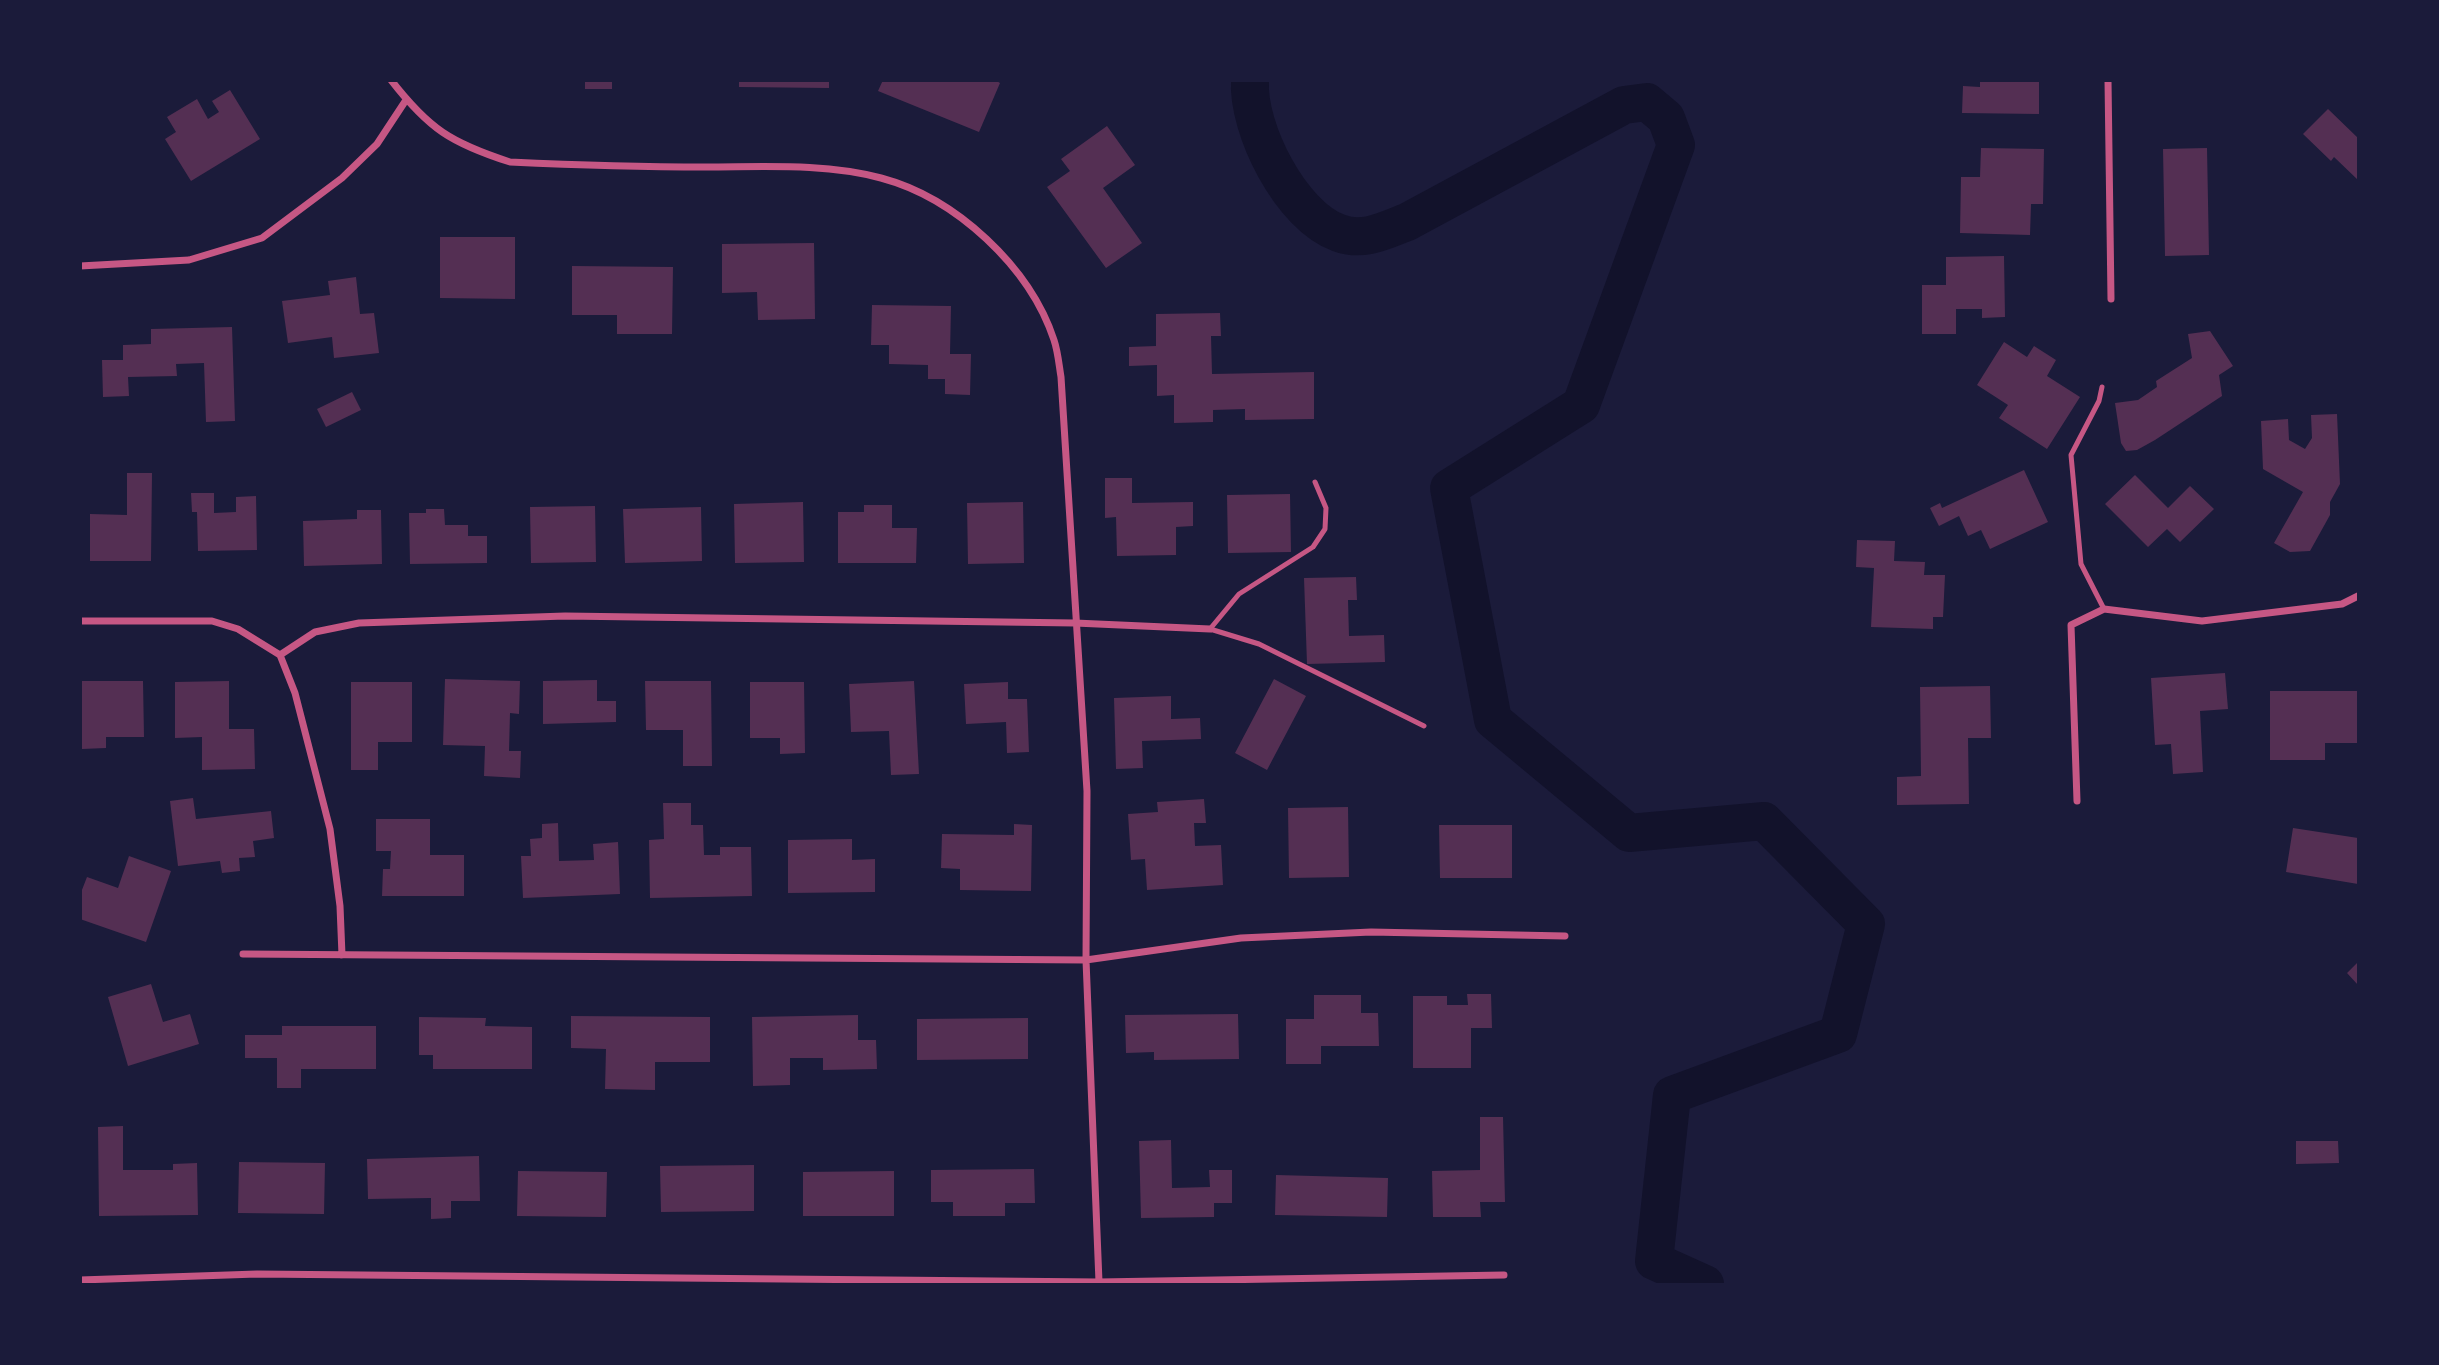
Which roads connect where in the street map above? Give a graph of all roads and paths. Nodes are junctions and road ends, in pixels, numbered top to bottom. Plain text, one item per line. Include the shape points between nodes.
1 (390, 80) edge
2 (2108, 80) edge
3 (406, 100) junction
4 (80, 266) edge
5 (2111, 299) dead end
6 (2102, 387) dead end
7 (1315, 482) dead end
8 (2358, 596) edge
9 (2105, 609) junction
10 (80, 621) edge
11 (1074, 623) junction
12 (1210, 629) junction
13 (280, 654) junction
14 (1424, 726) dead end
15 (2077, 801) dead end
16 (1564, 936) dead end
17 (243, 954) dead end
18 (342, 955) junction
19 (1086, 960) junction
20 (557, 1275) junction
21 (1504, 1275) dead end
22 (80, 1280) edge
23 (913, 1282) edge
24 (1099, 1282) junction
25 (557, 1284) edge

1 - 3 street
2 - 5 street
3 - 4 street via 377,144 342,178 262,238 189,260
3 - 11 street via 425,122 449,138 510,162 848,171 905,186 968,224 1002,256 1029,291 1054,340 1061,377
6 - 9 lane via 2071,455 2081,564
7 - 12 lane via 1326,508 1325,529 1313,547 1239,594
8 - 9 street via 2342,604 2202,621
9 - 15 street via 2071,625
10 - 13 street via 212,621 238,629
11 - 12 street
11 - 13 street via 565,616 359,623 315,632
11 - 19 street via 1087,791
12 - 14 lane via 1259,644
13 - 18 street via 295,693 330,829
16 - 19 street via 1371,932 1254,937
17 - 18 street
18 - 19 street
19 - 24 street
20 - 22 street via 257,1274
20 - 23 street
20 - 25 street
21 - 24 street
23 - 24 street

